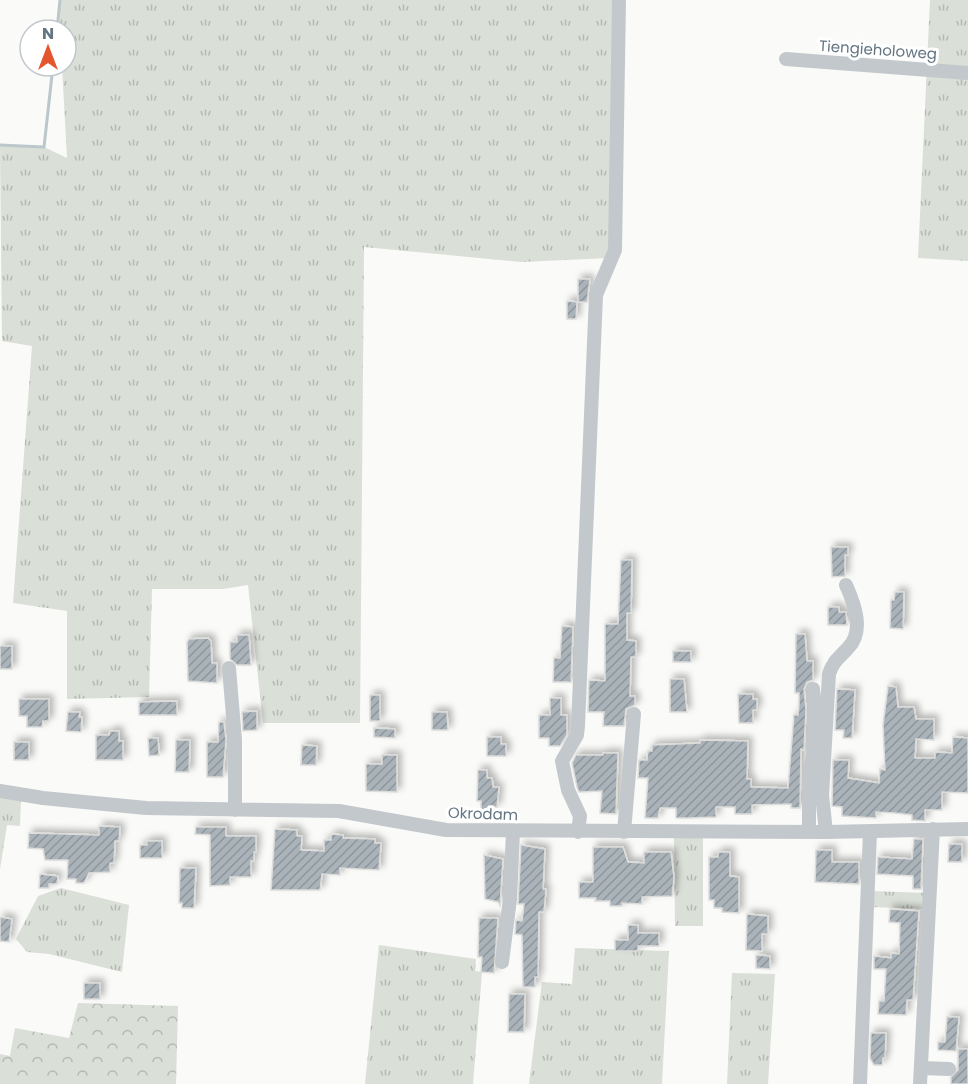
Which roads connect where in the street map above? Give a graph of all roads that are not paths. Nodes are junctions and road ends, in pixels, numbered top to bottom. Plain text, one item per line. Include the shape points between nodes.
1 (619, 0) edge
2 (786, 59) dead end
3 (968, 73) edge
4 (846, 585) dead end
5 (229, 668) dead end
6 (813, 689) dead end
7 (634, 714) dead end
8 (0, 791) edge
9 (235, 810) junction
10 (933, 829) junction
11 (968, 829) edge
12 (513, 832) junction
13 (578, 832) junction
14 (624, 832) junction
15 (809, 832) junction
16 (826, 832) junction
17 (870, 832) junction
18 (502, 962) dead end
19 (921, 1068) junction
20 (949, 1069) dead end
21 (860, 1084) edge
22 (920, 1084) edge

1 - 13 street via 615,250 596,295 578,726 562,761 568,790 580,816
2 - 3 street, Tiengieholoweg
4 - 16 street via 855,605 857,624 850,646 833,661 829,674 822,795
5 - 9 street
6 - 15 street
7 - 14 street
8 - 9 street, Okrodam via 146,808
9 - 12 street, Okrodam via 339,812 446,830
10 - 11 street, Okrodam
10 - 17 street, Okrodam
10 - 19 street
12 - 13 street, Okrodam
12 - 18 street
13 - 14 street, Okrodam
14 - 15 street, Okrodam
15 - 16 street, Okrodam
16 - 17 street, Okrodam
17 - 21 street
19 - 20 street
19 - 22 street

